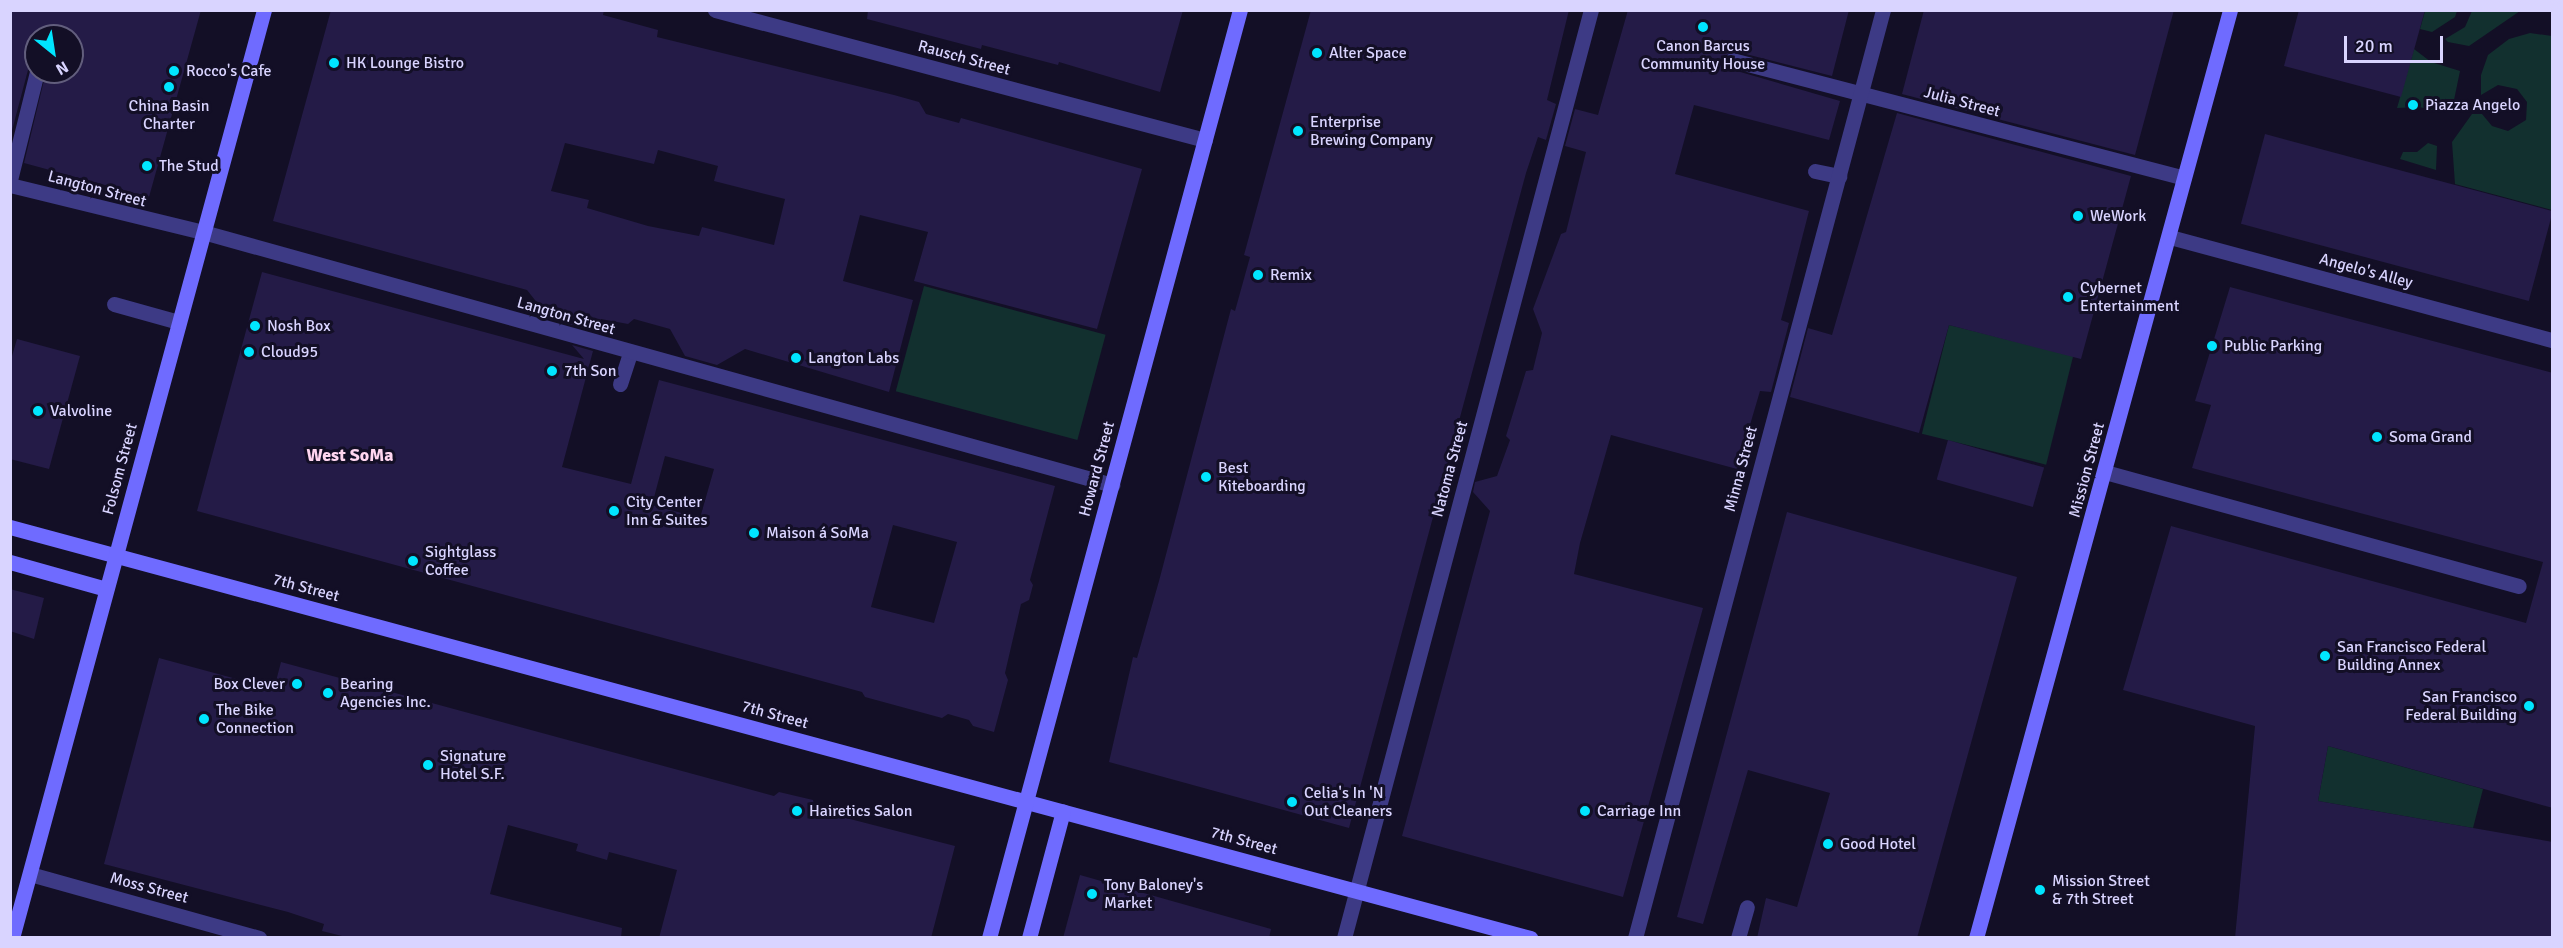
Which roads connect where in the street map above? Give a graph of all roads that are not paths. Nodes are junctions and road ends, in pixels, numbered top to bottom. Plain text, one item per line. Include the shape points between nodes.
1 (264, 10) edge
2 (715, 10) edge
3 (1240, 10) edge
4 (1591, 10) edge
5 (1883, 10) edge
6 (2230, 10) edge
7 (1732, 60) dead end
8 (34, 84) edge
9 (1861, 94) junction
10 (1204, 140) junction
11 (1815, 171) dead end
12 (1839, 176) junction
13 (2184, 178) junction
14 (10, 180) edge
15 (10, 185) edge
16 (203, 232) junction
17 (2170, 237) junction
18 (114, 304) dead end
19 (179, 322) junction
20 (2553, 339) edge
21 (630, 352) junction
22 (620, 384) dead end
23 (2105, 472) junction
24 (1112, 485) junction
25 (10, 527) edge
26 (116, 555) junction
27 (10, 562) edge
28 (2519, 586) dead end
29 (106, 589) junction
30 (1026, 801) junction
31 (1063, 811) junction
32 (30, 874) junction
33 (1357, 890) junction
34 (1747, 907) dead end
35 (12, 938) edge
36 (259, 938) edge
37 (989, 938) edge
38 (1029, 938) edge
39 (1344, 938) edge
40 (1530, 938) edge
41 (1635, 938) edge
42 (1738, 938) edge
43 (1976, 938) edge

1 - 16 main road, Folsom Street
2 - 10 street, Rausch Street
3 - 10 main road, Howard Street
4 - 33 street, Natoma Street
5 - 9 street, Minna Street
6 - 13 main road, Mission Street
7 - 9 street, Julia Street
8 - 14 street
9 - 12 street, Minna Street
9 - 13 street, Julia Street
10 - 24 main road, Howard Street
11 - 12 street
12 - 41 street, Minna Street
13 - 17 main road, Mission Street
15 - 16 street, Langton Street
16 - 19 main road, Folsom Street
16 - 21 street, Langton Street
17 - 20 street, Angelo's Alley
17 - 23 main road, Mission Street
18 - 19 street
19 - 26 main road, Folsom Street
21 - 22 street
21 - 24 street, Langton Street
23 - 28 street
23 - 43 main road, Mission Street
24 - 30 main road, Howard Street
25 - 26 main road, 7th Street
26 - 29 main road, Folsom Street
26 - 30 main road, 7th Street
27 - 29 main road
29 - 32 main road, Folsom Street
30 - 31 main road, 7th Street
30 - 37 main road, Howard Street
31 - 33 main road, 7th Street
31 - 38 main road
32 - 35 main road, Folsom Street
32 - 36 street, Moss Street
33 - 39 street, Natoma Street
33 - 40 main road, 7th Street
34 - 42 street

